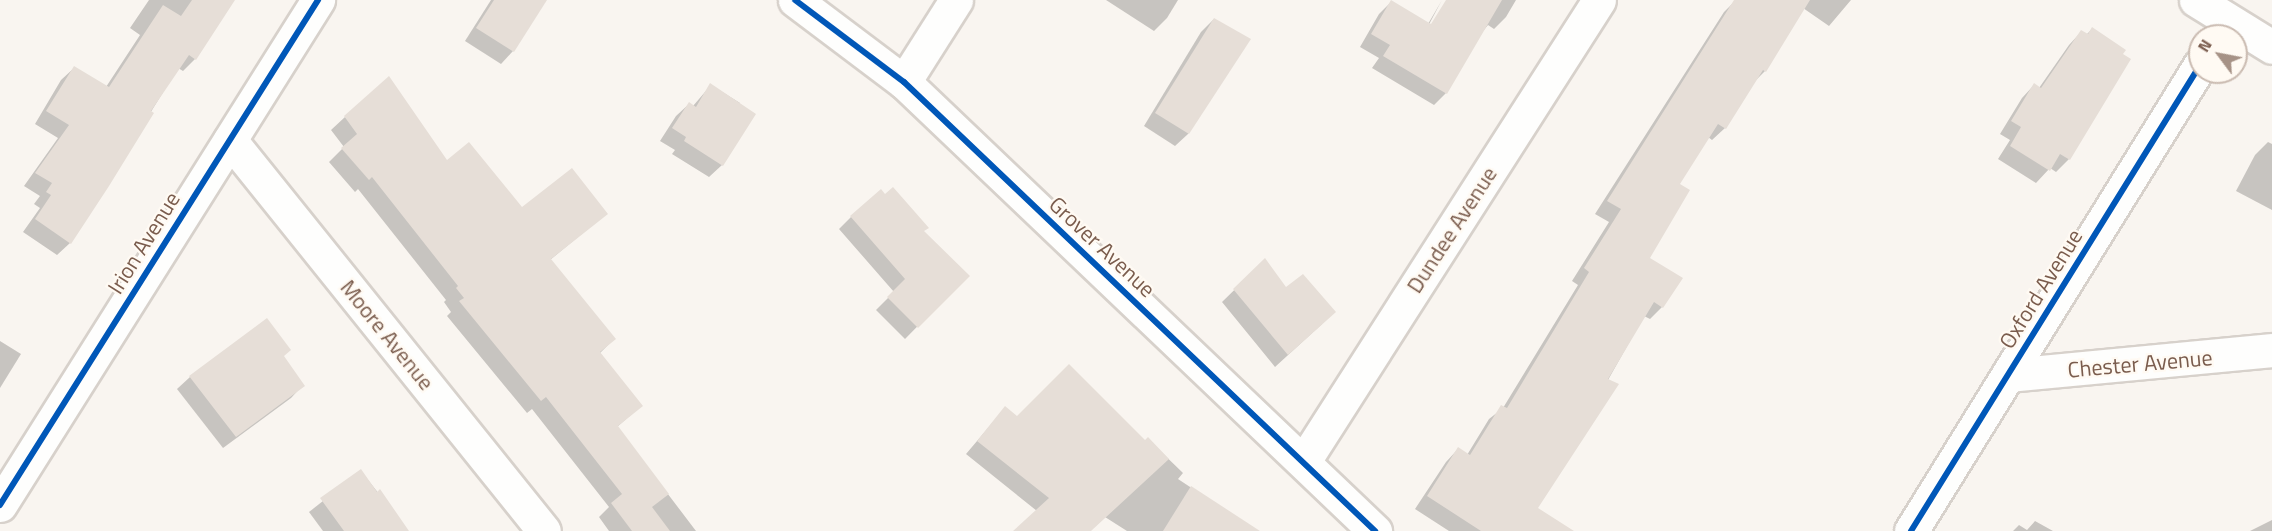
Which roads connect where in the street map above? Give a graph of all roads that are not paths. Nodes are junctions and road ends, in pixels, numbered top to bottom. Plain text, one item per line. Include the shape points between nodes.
1 (318, 0) edge
2 (795, 0) edge
3 (956, 0) edge
4 (1599, 0) edge
5 (2196, 0) edge
6 (2229, 19) edge
7 (2272, 47) edge
8 (904, 82) junction
9 (2188, 84) edge
10 (230, 140) junction
11 (2272, 350) edge
12 (2008, 375) junction
13 (1304, 461) junction
14 (0, 505) edge
15 (544, 531) edge
16 (1375, 531) edge
17 (1911, 531) edge

1 - 10 street, Irion Avenue
2 - 8 street, Grover Avenue
3 - 8 street
4 - 13 street, Dundee Avenue
5 - 6 street
6 - 7 street
8 - 13 street, Grover Avenue
9 - 12 street, Oxford Avenue
10 - 14 street, Irion Avenue
10 - 15 street, Moore Avenue
11 - 12 street, Chester Avenue
12 - 17 street, Oxford Avenue
13 - 16 street, Grover Avenue

